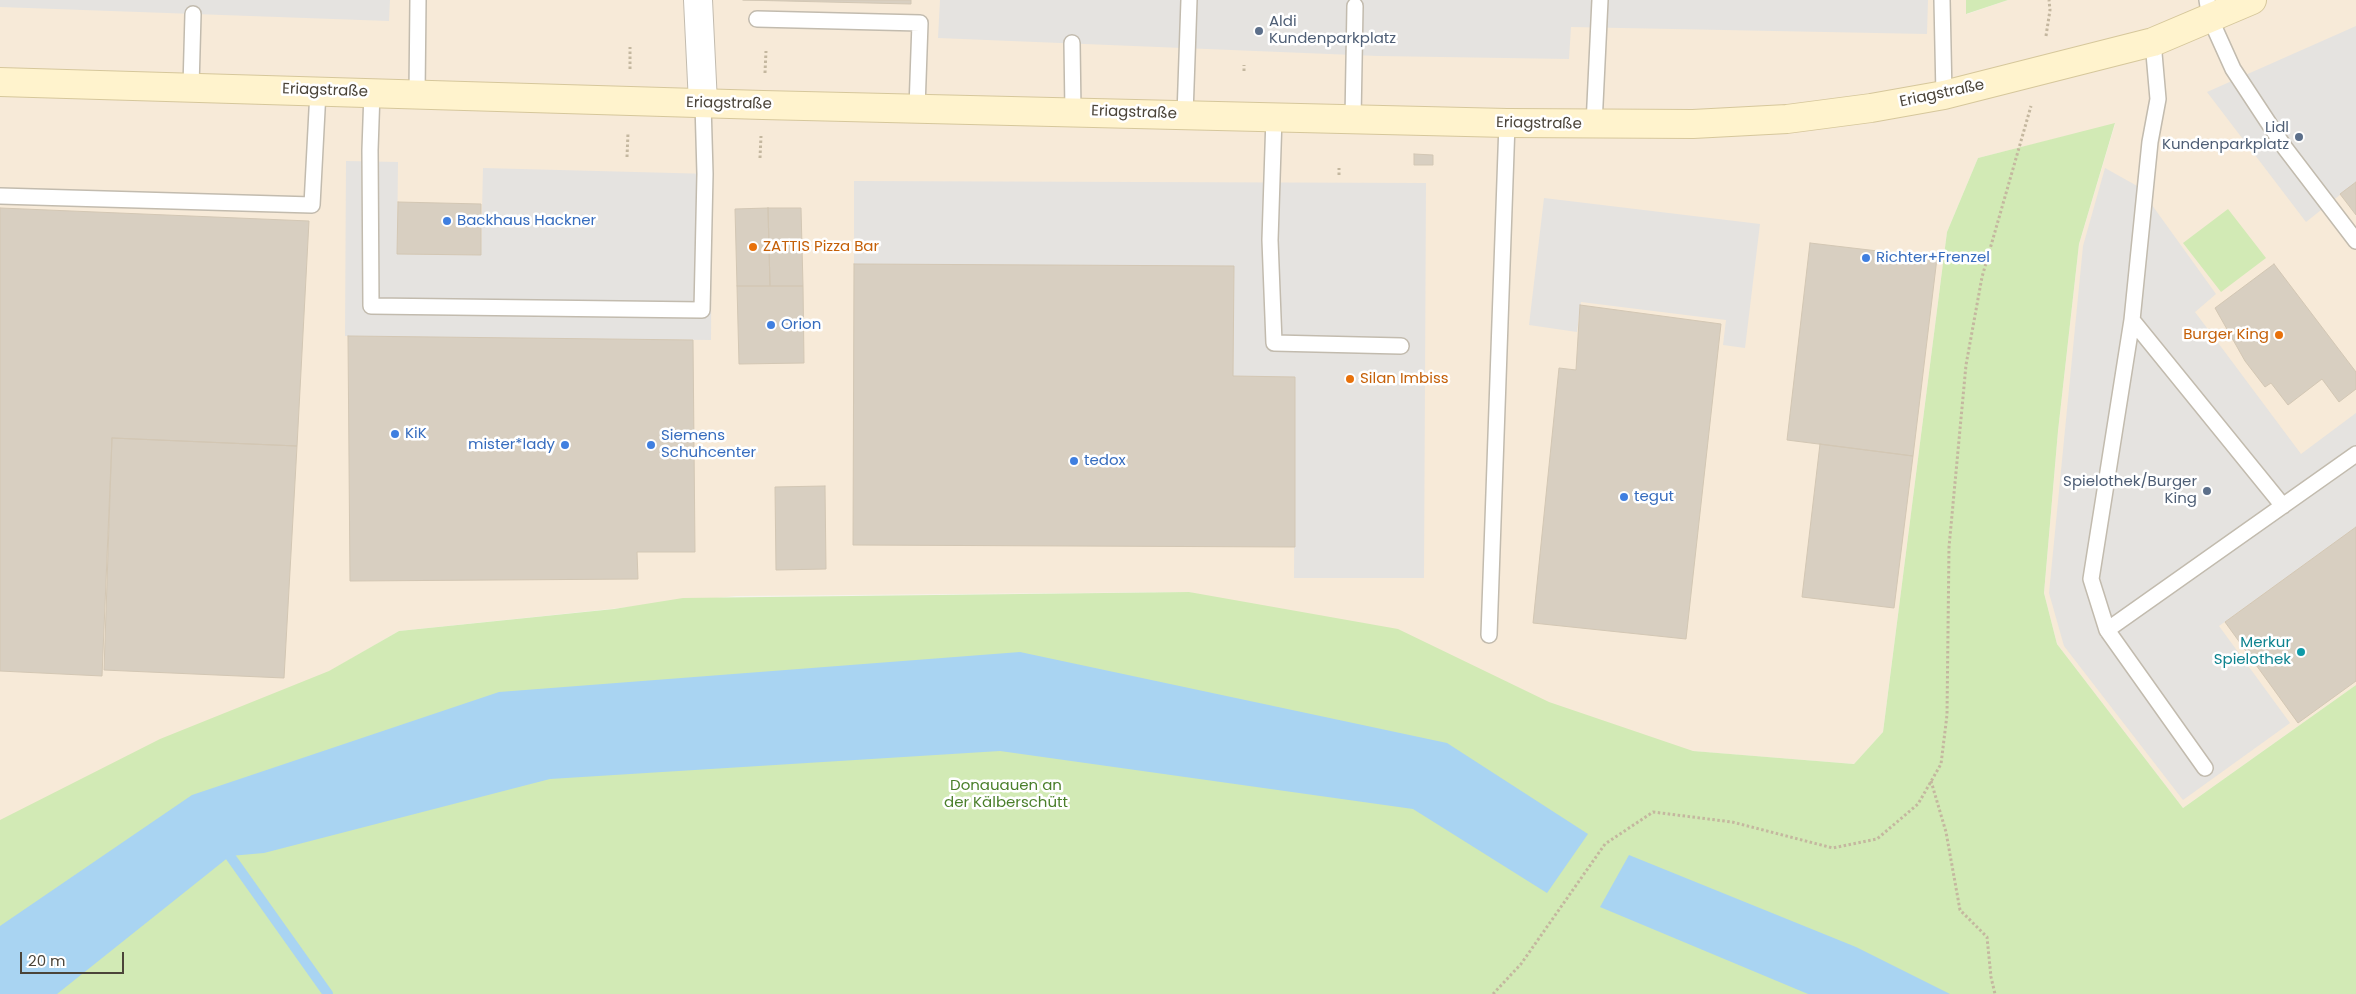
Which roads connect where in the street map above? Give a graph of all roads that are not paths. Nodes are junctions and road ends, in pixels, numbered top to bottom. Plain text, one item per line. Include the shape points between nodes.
1 (418, 0) edge
2 (698, 0) edge
3 (1189, 0) edge
4 (1600, 0) edge
5 (1942, 0) edge
6 (2252, 0) edge
7 (1355, 6) dead end
8 (2208, 9) edge
9 (193, 14) dead end
10 (757, 20) dead end
11 (2153, 42) junction
12 (1072, 43) dead end
13 (0, 82) edge
14 (190, 87) junction
15 (318, 90) junction
16 (372, 92) junction
17 (416, 94) junction
18 (1944, 95) junction
19 (703, 104) junction
20 (917, 108) junction
21 (1073, 112) junction
22 (1185, 115) junction
23 (1274, 117) junction
24 (1353, 119) junction
25 (1507, 123) junction
26 (1594, 125) junction
27 (0, 196) edge
28 (2356, 241) edge
29 (2132, 320) junction
30 (1401, 346) dead end
31 (2356, 454) edge
32 (2283, 506) junction
33 (2106, 630) junction
34 (1489, 635) dead end
35 (2205, 768) dead end

1 - 17 lane
2 - 19 street
3 - 22 lane
4 - 26 lane
5 - 18 lane
6 - 8 street, Eriagstraße
7 - 24 lane
8 - 11 street, Eriagstraße
8 - 28 lane via 2233,69 2285,148
9 - 14 lane
10 - 20 lane via 920,23
11 - 18 street, Eriagstraße
11 - 29 lane via 2158,99 2150,142
12 - 21 lane
13 - 14 street, Eriagstraße
14 - 15 street, Eriagstraße
15 - 16 street, Eriagstraße
15 - 27 lane via 312,205
16 - 17 street, Eriagstraße
16 - 19 lane via 372,306 702,310
17 - 19 street, Eriagstraße
18 - 26 street, Eriagstraße via 1787,119
19 - 20 street, Eriagstraße
20 - 21 street, Eriagstraße
21 - 22 street, Eriagstraße
22 - 23 street, Eriagstraße
23 - 24 street, Eriagstraße
23 - 30 lane via 1270,240 1274,343
24 - 25 street, Eriagstraße
25 - 26 street, Eriagstraße
25 - 34 lane
29 - 32 lane
29 - 33 lane via 2091,579
31 - 32 lane
32 - 33 lane
33 - 35 lane

